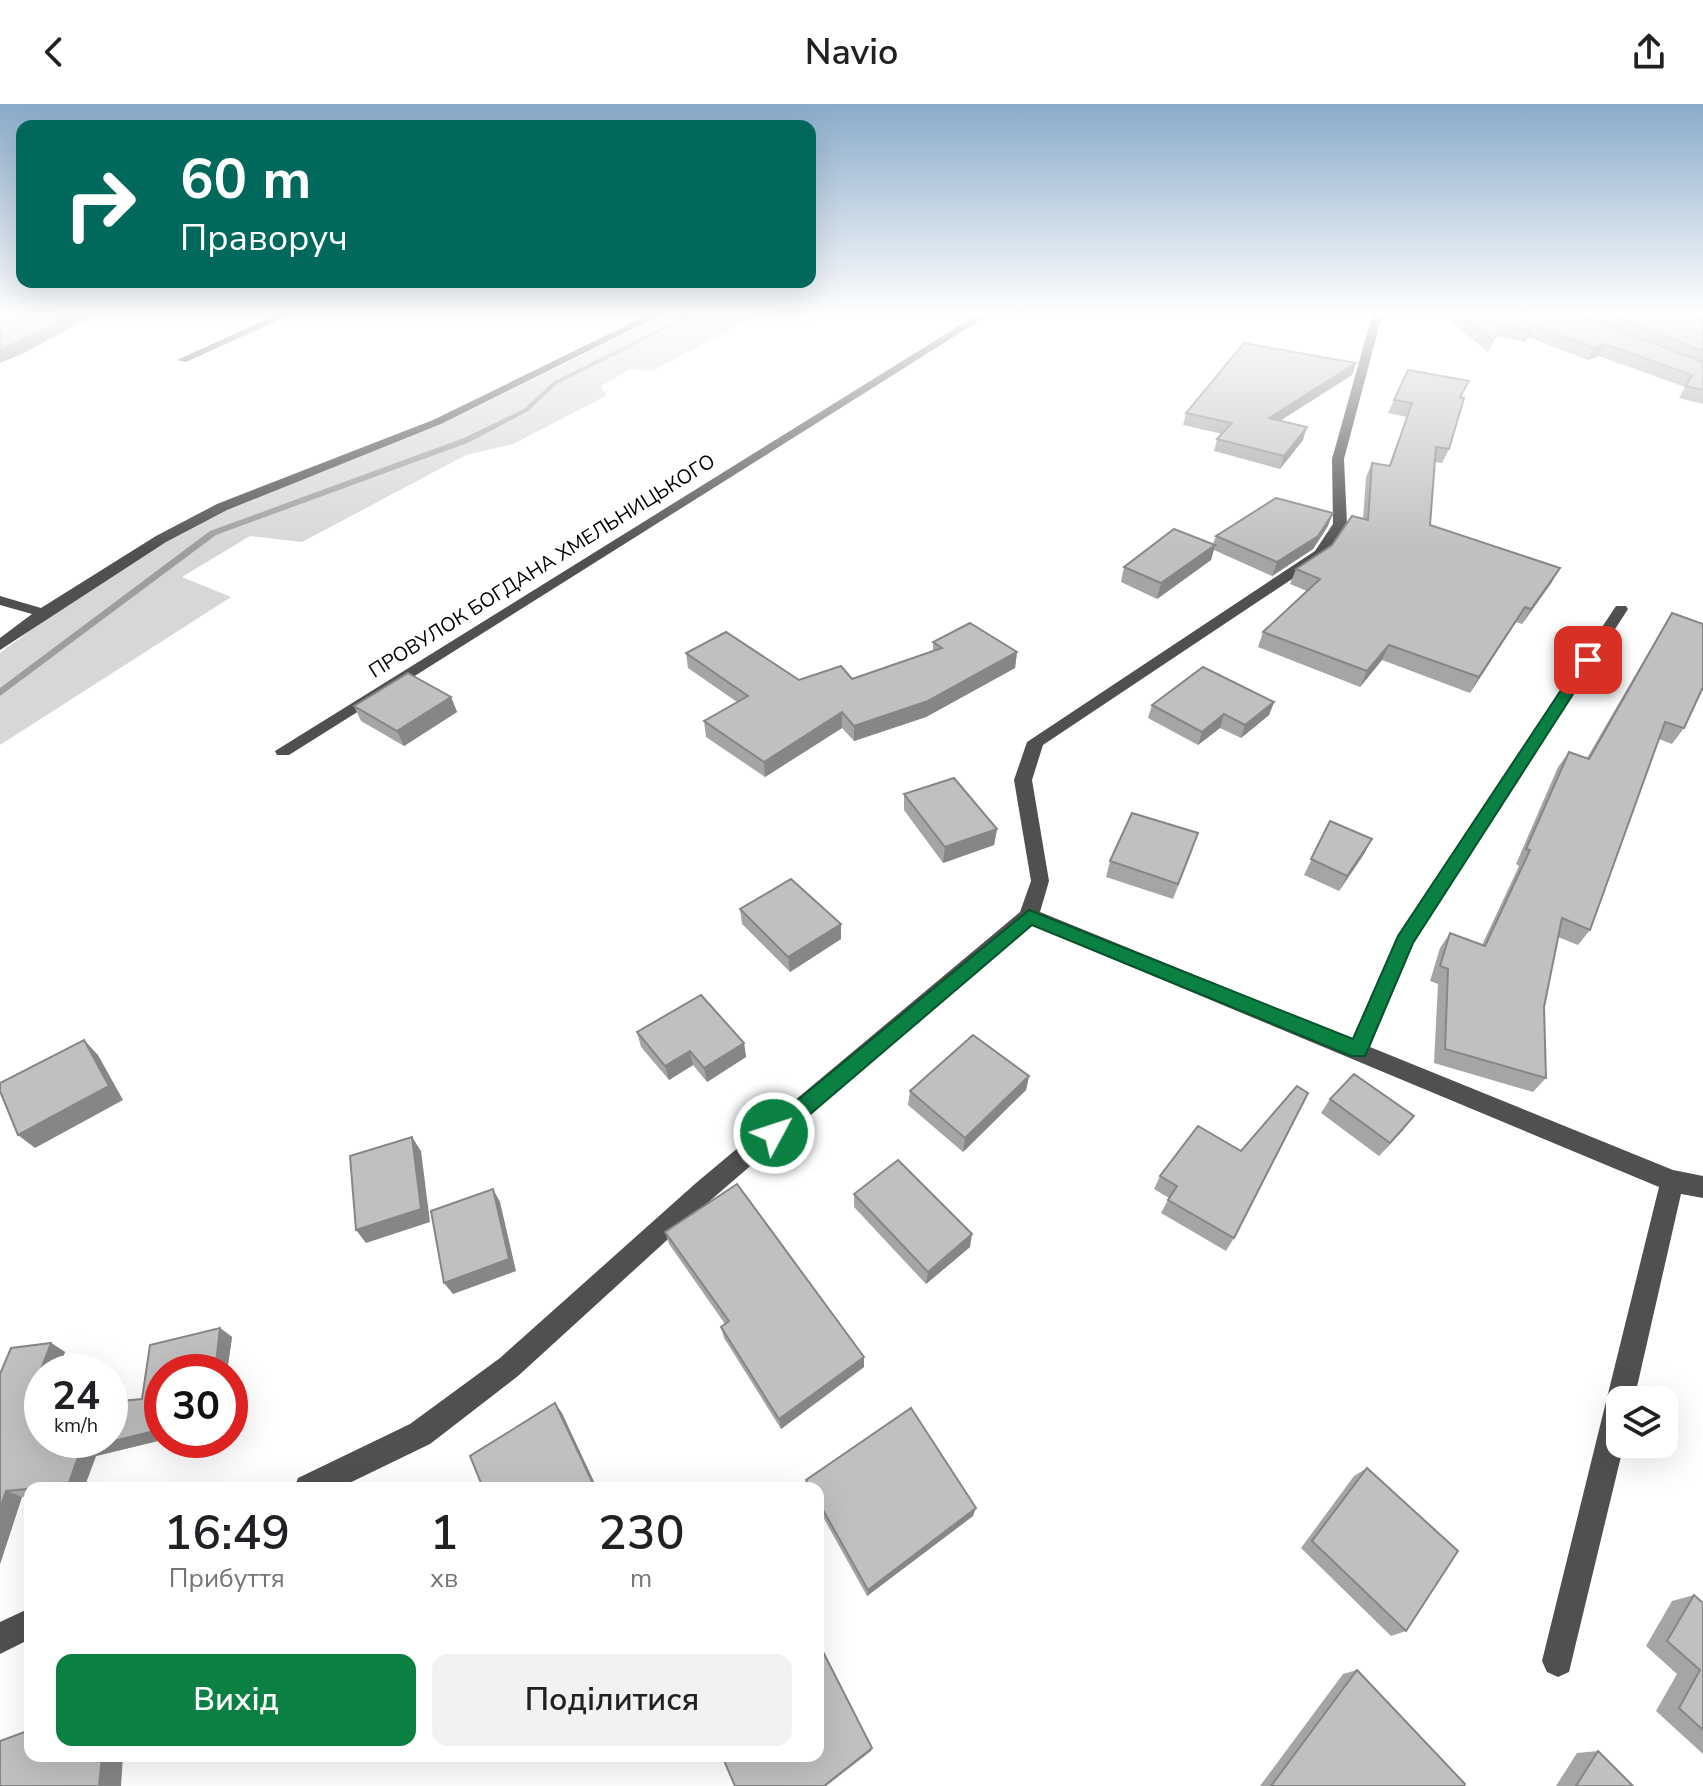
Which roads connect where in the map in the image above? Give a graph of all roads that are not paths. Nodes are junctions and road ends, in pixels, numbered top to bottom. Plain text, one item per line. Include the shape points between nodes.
1 (497, 392) edge
2 (859, 392) edge
3 (1356, 392) edge
4 (0, 600) edge
5 (1621, 609) dead end
6 (43, 613) junction
7 (0, 645) edge
8 (283, 751) dead end
9 (1029, 916) junction
10 (1358, 1050) junction
11 (1672, 1181) junction
12 (1703, 1187) edge
13 (320, 1482) edge
14 (24, 1626) edge
15 (0, 1638) edge
16 (1558, 1661) dead end

1 - 6 street via 437,422 222,507
2 - 8 street, ПРОВУЛОК БОГДАНА ХМЕЛЬНИЦЬКОГО
3 - 9 street via 1338,459 1340,524 1320,554 1035,742 1023,780 1040,881
4 - 6 street
5 - 10 street via 1405,940
6 - 7 street
9 - 10 street
9 - 13 street via 704,1191 509,1367 420,1434
10 - 11 street
11 - 12 street
11 - 16 street
14 - 15 street

